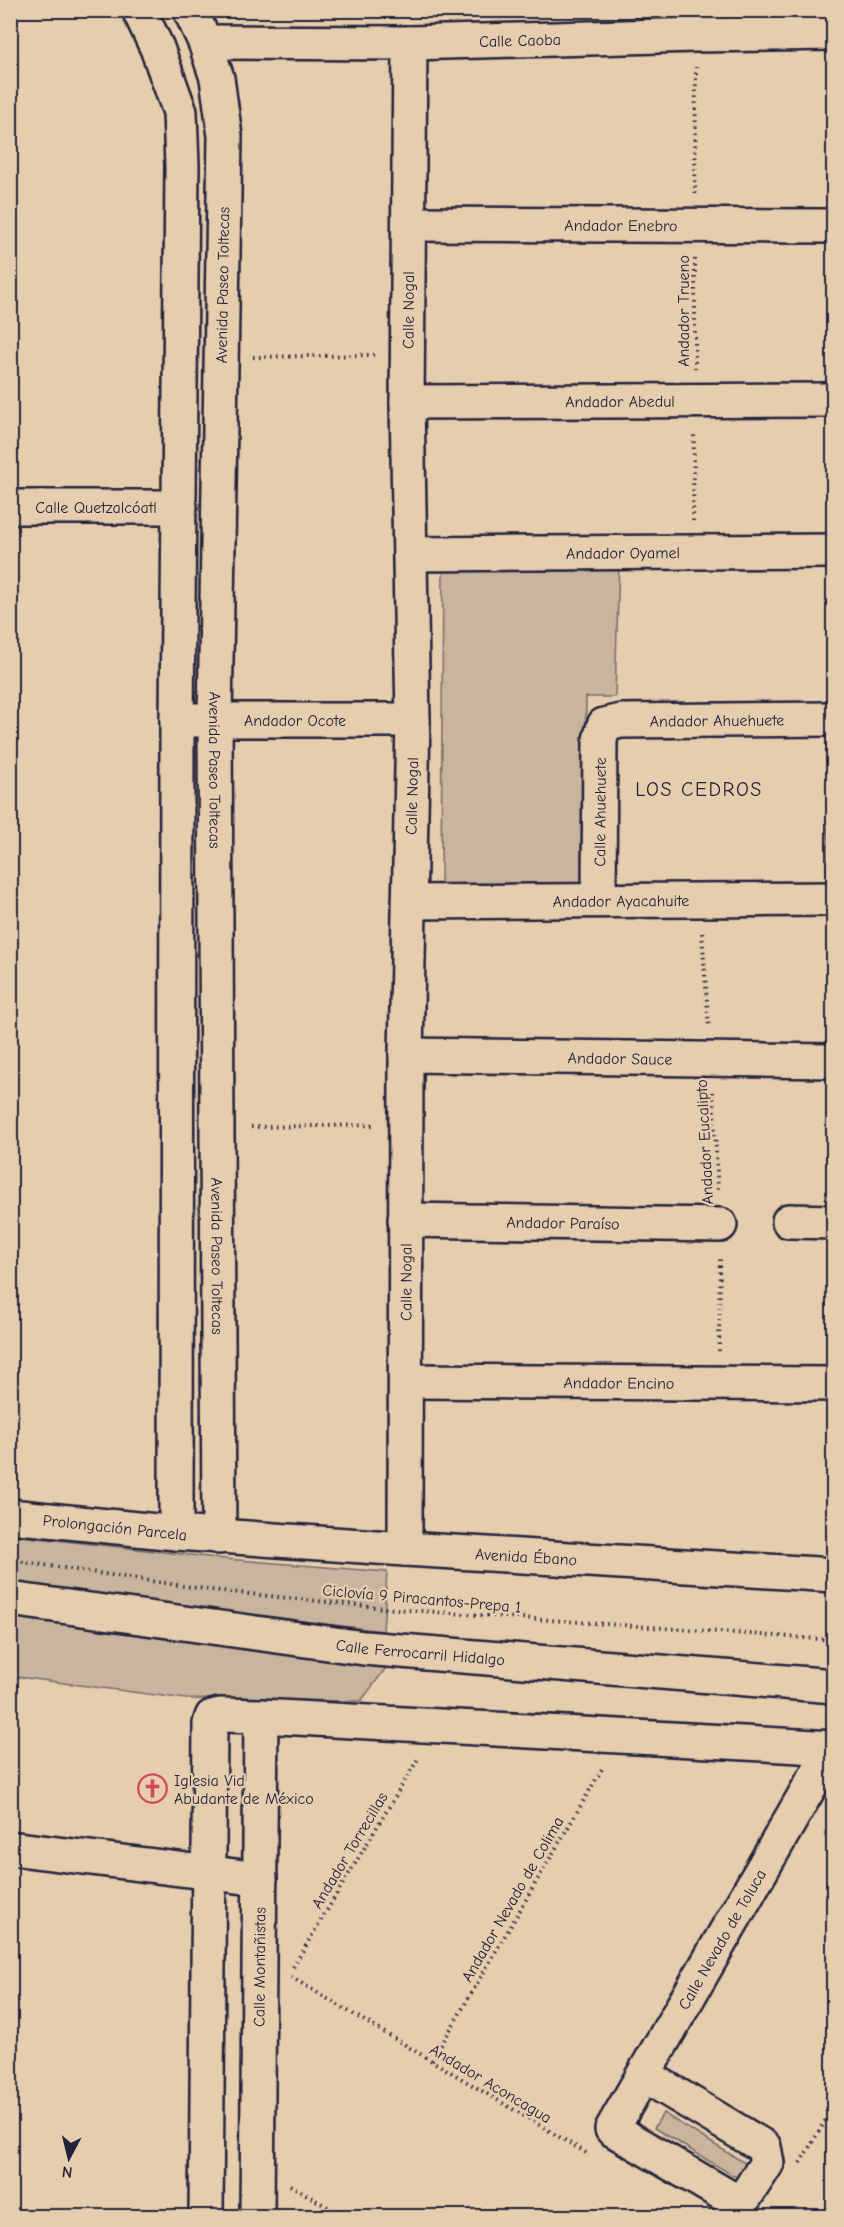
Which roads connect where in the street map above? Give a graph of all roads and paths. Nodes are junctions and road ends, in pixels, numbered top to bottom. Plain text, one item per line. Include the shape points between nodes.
1 (139, 10) edge
2 (190, 10) edge
3 (834, 33) edge
4 (696, 35) junction
5 (205, 42) junction
6 (410, 43) junction
7 (409, 224) junction
8 (694, 226) junction
9 (834, 226) edge
10 (408, 354) junction
11 (220, 357) junction
12 (695, 400) junction
13 (834, 400) edge
14 (407, 402) junction
15 (10, 507) edge
16 (180, 507) junction
17 (834, 551) edge
18 (693, 552) junction
19 (411, 554) junction
20 (215, 719) junction
21 (830, 719) dead end
22 (177, 720) junction
23 (413, 720) junction
24 (604, 725) joint
25 (599, 899) junction
26 (834, 899) edge
27 (699, 900) junction
28 (409, 902) junction
29 (406, 1055) junction
30 (712, 1059) junction
31 (834, 1061) edge
32 (406, 1125) junction
33 (216, 1127) junction
34 (405, 1220) junction
35 (789, 1221) dead end
36 (834, 1222) edge
37 (720, 1225) junction
38 (406, 1381) junction
39 (719, 1384) junction
40 (834, 1384) edge
41 (10, 1516) edge
42 (176, 1533) junction
43 (219, 1537) junction
44 (405, 1550) junction
45 (10, 1560) edge
46 (834, 1575) edge
47 (10, 1599) edge
48 (834, 1640) edge
49 (834, 1686) edge
50 (261, 1716) junction
51 (424, 1748) dead end
52 (833, 1748) edge
53 (606, 1761) dead end
54 (10, 1848) edge
55 (209, 1873) junction
56 (260, 1879) junction
57 (288, 1975) joint
58 (432, 2061) junction
59 (644, 2075) junction
60 (592, 2157) dead end
61 (286, 2182) dead end
62 (206, 2217) edge
63 (257, 2217) edge
64 (343, 2217) edge

1 - 16 street via 180,112
2 - 5 street, Avenida Paseo Toltecas
3 - 4 street, Calle Caoba
4 - 6 street, Calle Caoba
4 - 8 path, Andador Trueno
5 - 6 street, Calle Caoba
5 - 11 street, Avenida Paseo Toltecas via 217,78 225,136
6 - 7 street, Calle Nogal
7 - 8 street, Andador Enebro
7 - 10 street, Calle Nogal
8 - 9 street, Andador Enebro
8 - 12 path, Andador Trueno
10 - 11 path
10 - 14 street, Calle Nogal
11 - 20 street, Avenida Paseo Toltecas
12 - 13 street, Andador Abedul
12 - 14 street, Andador Abedul
12 - 18 path, Andador Trueno
14 - 19 street, Calle Nogal
15 - 16 street, Calle Quetzalcóatl
16 - 22 street
17 - 18 street, Andador Oyamel
18 - 19 street, Andador Oyamel
19 - 23 street, Calle Nogal
20 - 22 street, Andador Ocote
20 - 23 street, Andador Ocote
20 - 33 street, Avenida Paseo Toltecas
21 - 24 street, Andador Ahuehuete via 621,721
22 - 42 street
23 - 28 street, Calle Nogal
24 - 25 street, Calle Ahuehuete via 600,740
25 - 27 street, Andador Ayacahuite
25 - 28 street, Andador Ayacahuite
26 - 27 street, Andador Ayacahuite
27 - 30 path, Andador Eucalipto
28 - 29 street, Calle Nogal
29 - 30 street, Andador Sauce
29 - 32 street, Calle Nogal
30 - 31 street, Andador Sauce
30 - 37 path, Andador Eucalipto
32 - 33 path
32 - 34 street, Calle Nogal
33 - 43 street, Avenida Paseo Toltecas
34 - 37 street, Andador Paraíso
34 - 38 street, Calle Nogal
35 - 36 street
37 - 39 path, Andador Eucalipto
38 - 39 street, Andador Encino
38 - 44 street, Calle Nogal
39 - 40 street, Andador Encino
41 - 42 street, Prolongación Parcela
42 - 43 street, Prolongación Parcela
43 - 44 street, Avenida Ébano
44 - 46 street, Avenida Ébano
45 - 48 path, Ciclovía 9 Piracantos-Prepa 1 via 210,1590 394,1609
47 - 49 street, Calle Ferrocarril Hidalgo via 364,1648
50 - 52 street
50 - 55 street via 212,1717
50 - 56 street, Calle Montañistas
51 - 57 path, Andador Torrecillas
52 - 59 street, Calle Nevado de Toluca
53 - 58 path, Andador Nevado de Colima
54 - 55 street
55 - 56 street
55 - 62 street
56 - 63 street, Calle Montañistas
57 - 58 path, Andador Aconcagua
58 - 60 path, Andador Aconcagua
59 - 59 street, Calle Nevado de Toluca via 612,2129 732,2199 745,2197 767,2163 764,2147
61 - 64 path

